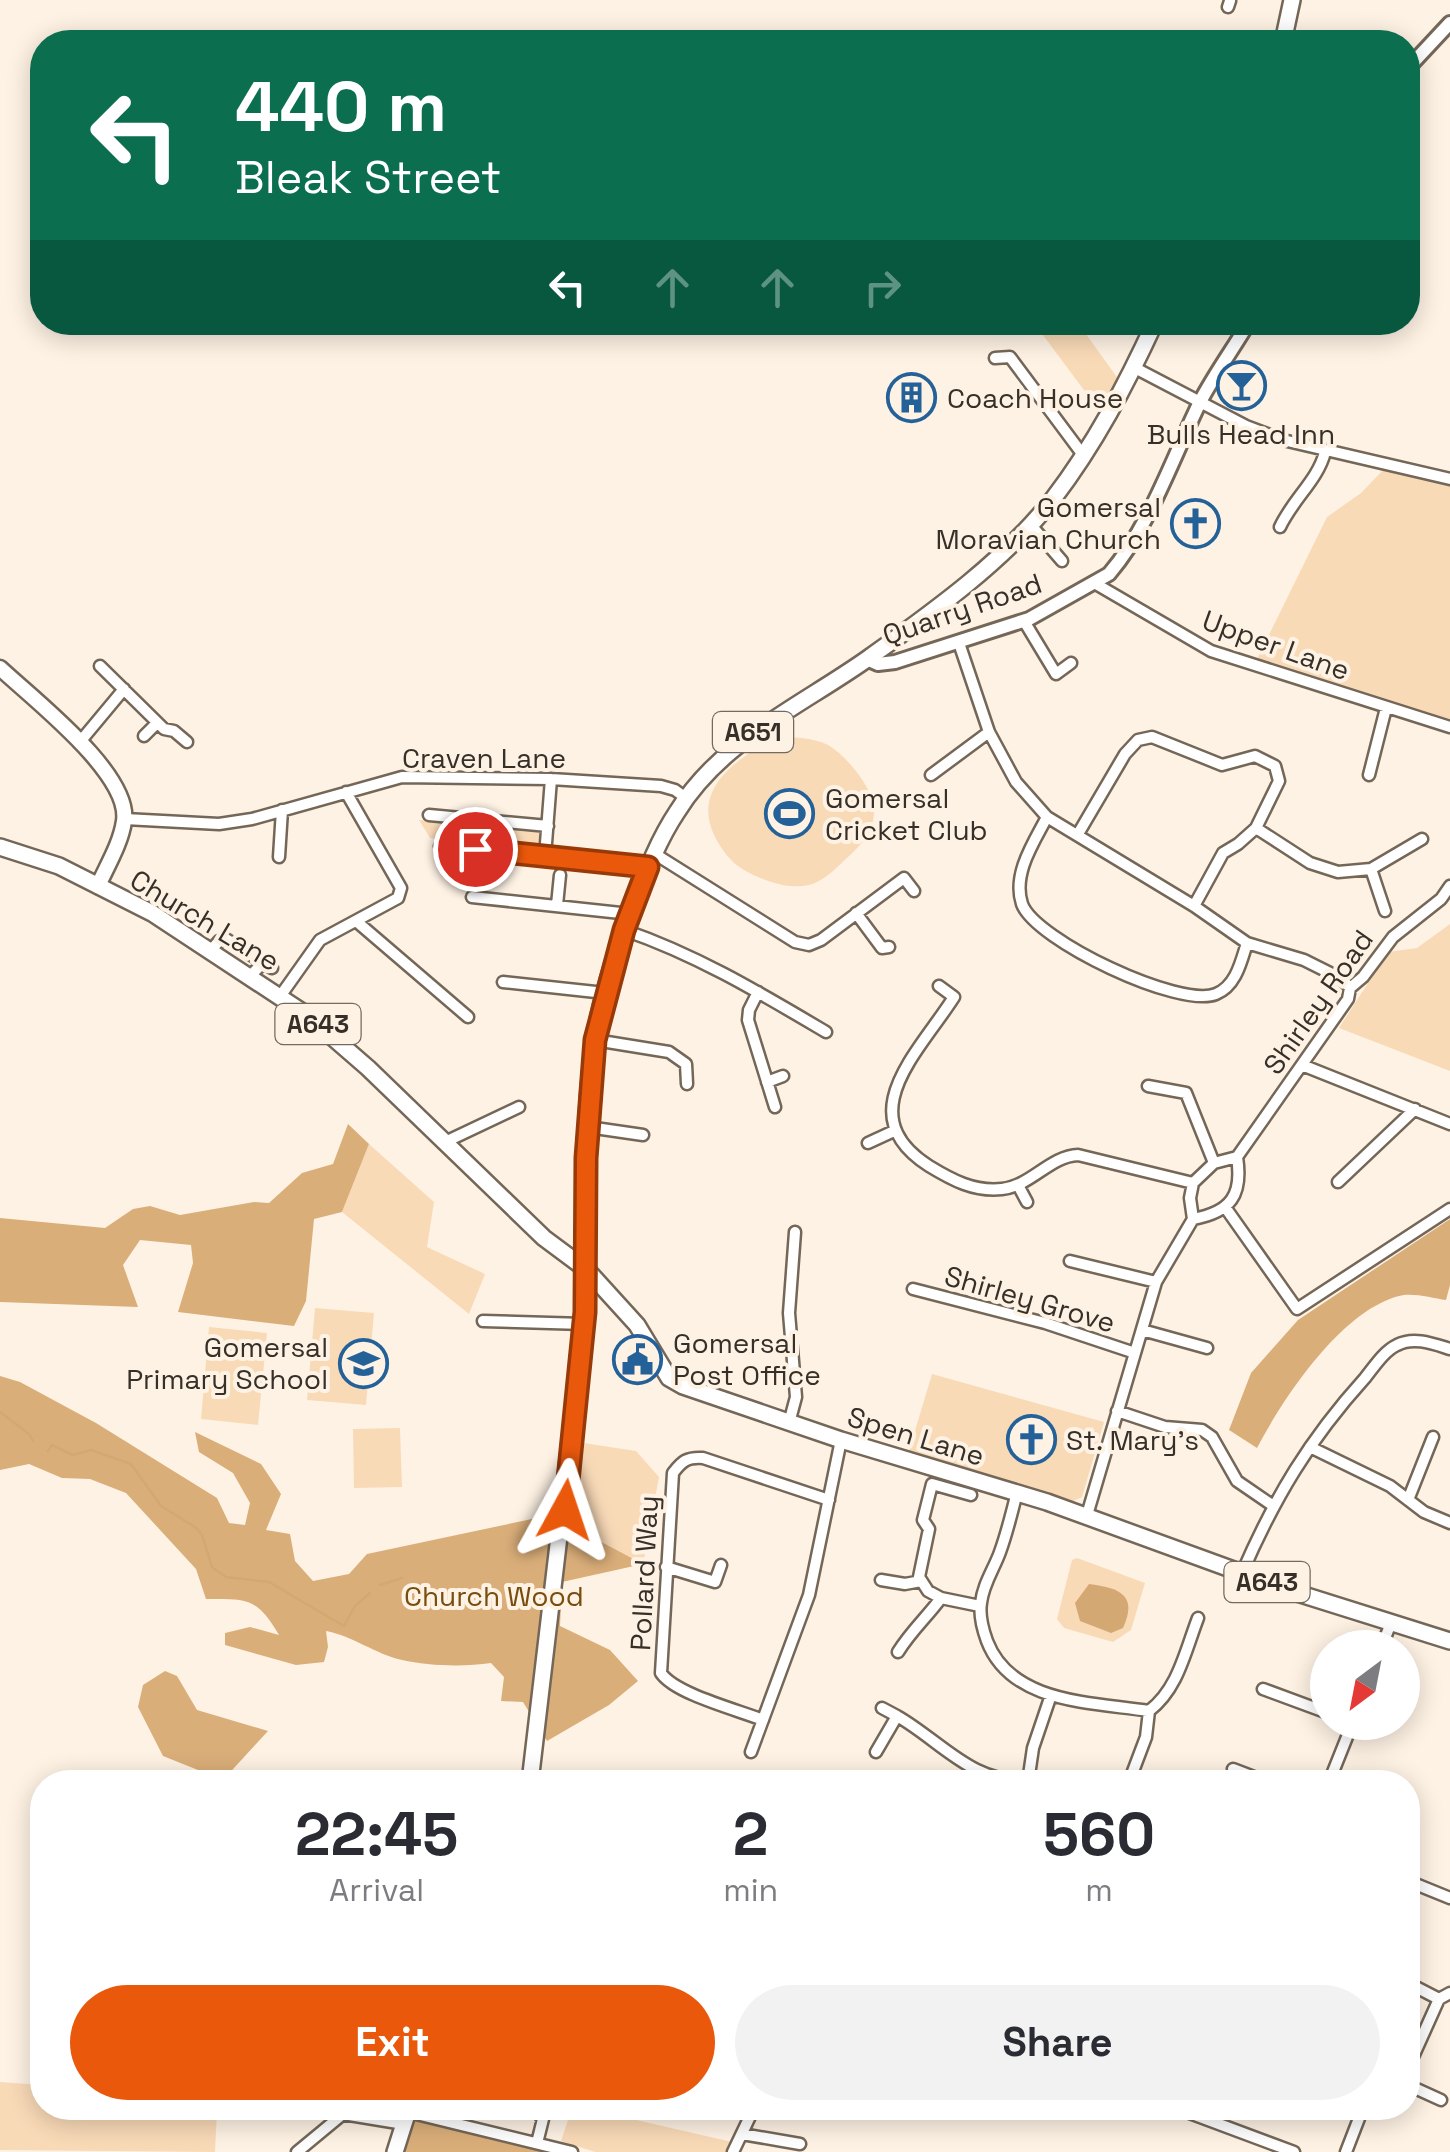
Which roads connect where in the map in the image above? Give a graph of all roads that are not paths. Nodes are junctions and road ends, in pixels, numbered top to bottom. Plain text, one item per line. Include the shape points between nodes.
1 (1292, 0) edge
2 (1450, 22) edge
3 (1286, 30) edge
4 (1420, 55) edge
5 (1149, 335) edge
6 (1241, 335) edge
7 (1016, 343) dead end
8 (1010, 357) junction
9 (995, 358) dead end
10 (1135, 368) junction
11 (1201, 401) junction
12 (1325, 452) junction
13 (1084, 456) junction
14 (1450, 479) edge
15 (1030, 524) junction
16 (1280, 526) dead end
17 (1062, 561) dead end
18 (1096, 584) junction
19 (1024, 620) junction
20 (958, 643) junction
21 (867, 659) junction
22 (1071, 663) dead end
23 (100, 666) dead end
24 (0, 668) edge
25 (124, 689) junction
26 (1386, 708) junction
27 (157, 723) junction
28 (1450, 728) edge
29 (989, 732) junction
30 (144, 736) dead end
31 (187, 742) dead end
32 (79, 743) junction
33 (931, 775) dead end
34 (1369, 775) dead end
35 (552, 779) junction
36 (346, 792) junction
37 (686, 798) junction
38 (282, 810) junction
39 (429, 815) dead end
40 (1047, 818) junction
41 (125, 819) junction
42 (548, 826) junction
43 (1256, 828) junction
44 (1078, 834) junction
45 (1422, 839) dead end
46 (440, 846) dead end
47 (0, 847) edge
48 (545, 856) junction
49 (279, 857) dead end
50 (651, 861) junction
51 (1371, 870) junction
52 (560, 875) dead end
53 (98, 886) junction
54 (1450, 886) edge
55 (914, 891) dead end
56 (479, 895) dead end
57 (557, 905) junction
58 (1194, 906) junction
59 (1385, 911) dead end
60 (856, 913) junction
61 (356, 921) junction
62 (627, 922) junction
63 (1246, 943) junction
64 (212, 949) junction
65 (883, 950) dead end
66 (259, 960) junction
67 (272, 968) dead end
68 (251, 975) junction
69 (502, 982) dead end
70 (939, 986) dead end
71 (1350, 988) junction
72 (758, 992) junction
73 (605, 993) junction
74 (281, 995) junction
75 (468, 1017) dead end
76 (826, 1032) dead end
77 (595, 1040) junction
78 (1302, 1065) junction
79 (783, 1076) dead end
80 (767, 1082) junction
81 (686, 1084) dead end
82 (1148, 1086) dead end
83 (775, 1106) dead end
84 (519, 1107) dead end
85 (1415, 1109) junction
86 (1450, 1124) edge
87 (588, 1127) junction
88 (894, 1131) junction
89 (643, 1135) dead end
90 (442, 1143) junction
91 (868, 1143) dead end
92 (1237, 1158) junction
93 (1214, 1163) junction
94 (1338, 1182) dead end
95 (1194, 1183) junction
96 (1019, 1187) junction
97 (1027, 1202) dead end
98 (1226, 1208) junction
99 (1450, 1209) edge
100 (1193, 1219) junction
101 (795, 1232) dead end
102 (1070, 1261) dead end
103 (587, 1270) junction
104 (1156, 1282) junction
105 (913, 1289) dead end
106 (483, 1321) dead end
107 (584, 1324) junction
108 (1142, 1330) junction
109 (1207, 1348) dead end
110 (1450, 1350) edge
111 (1135, 1352) junction
112 (1117, 1412) junction
113 (788, 1424) junction
114 (1433, 1437) dead end
115 (841, 1440) junction
116 (1310, 1447) junction
117 (1017, 1492) junction
118 (971, 1495) dead end
119 (829, 1500) junction
120 (1408, 1500) junction
121 (1272, 1505) junction
122 (1086, 1515) junction
123 (1450, 1523) edge
124 (721, 1565) dead end
125 (666, 1567) junction
126 (1242, 1573) junction
127 (881, 1580) dead end
128 (921, 1581) junction
129 (941, 1598) junction
130 (980, 1606) junction
131 (1198, 1618) dead end
132 (1390, 1623) junction
133 (1388, 1630) edge
134 (1450, 1641) edge
135 (898, 1652) dead end
136 (1263, 1689) dead end
137 (1051, 1695) junction
138 (1310, 1706) edge
139 (882, 1708) dead end
140 (1149, 1711) junction
141 (897, 1716) junction
142 (764, 1720) junction
143 (1346, 1740) edge
144 (752, 1752) dead end
145 (876, 1752) dead end
146 (1233, 1768) dead end
147 (532, 1770) edge
148 (974, 1770) edge
149 (1030, 1770) edge
150 (1134, 1770) edge
151 (1238, 1770) edge
152 (1334, 1770) edge
153 (1420, 1886) edge
154 (1450, 1898) edge
155 (1420, 1987) edge
156 (1445, 1996) edge
157 (1420, 2045) edge
158 (1420, 2090) edge
159 (1441, 2100) dead end
160 (336, 2120) edge
161 (405, 2120) edge
162 (430, 2120) edge
163 (543, 2120) edge
164 (748, 2120) edge
165 (1220, 2120) edge
166 (1359, 2120) edge
167 (742, 2134) junction
168 (537, 2143) junction
169 (800, 2144) dead end
170 (297, 2152) edge
171 (395, 2152) edge
172 (572, 2152) edge
173 (733, 2152) edge
174 (1294, 2152) edge
175 (1346, 2152) edge

1 - 3 main road
2 - 4 street
5 - 10 main road, A651
6 - 11 street, Quarry Road
7 - 8 street
8 - 9 street
8 - 13 street
10 - 11 street
10 - 13 main road, A651
11 - 12 street via 1246,426
11 - 18 street, Quarry Road via 1119,563
12 - 14 street
12 - 16 street
13 - 15 main road, A651
15 - 17 street
15 - 21 main road, A651 via 973,578
18 - 19 street, Quarry Road
18 - 26 street, Upper Lane via 1210,651
19 - 20 street, Quarry Road
19 - 22 street via 1056,674
20 - 21 street, Quarry Road via 894,662
20 - 29 street
21 - 37 main road, A651 via 756,729
23 - 25 street
24 - 32 main road
25 - 27 street
25 - 32 street
26 - 28 street, Upper Lane
26 - 34 street
27 - 30 street
27 - 31 street
29 - 33 street
29 - 40 street via 1016,782
32 - 41 main road via 114,779
35 - 36 street, Craven Lane via 402,778
35 - 37 street, Craven Lane via 660,786
35 - 42 street
36 - 38 street, Craven Lane
36 - 61 street via 400,888 390,905
37 - 50 main road, A651
38 - 41 street, Craven Lane via 219,824
38 - 49 street
39 - 42 street
40 - 44 street
40 - 63 street via 1019,882 1022,904 1036,926 1132,978 1197,997 1231,984
41 - 53 main road
42 - 48 street
43 - 44 street via 1279,781 1275,766 1255,756 1222,765 1152,737 1124,754
43 - 51 street via 1310,863 1338,872
43 - 58 street via 1223,852
44 - 58 street
45 - 51 street
46 - 48 street
47 - 53 main road, Church Lane / A643
48 - 50 street
50 - 60 street via 795,942 821,940
50 - 62 main road, A651
51 - 59 street
52 - 57 street
53 - 64 main road, Church Lane / A643
54 - 71 street, Shirley Road via 1399,930
55 - 60 street via 904,878
56 - 57 street
57 - 62 street
58 - 63 street
60 - 65 street
61 - 74 street via 320,940
61 - 75 street
62 - 72 street
62 - 73 main road, A651
63 - 71 street via 1304,960
64 - 66 street via 226,940
64 - 68 main road, Church Lane / A643
66 - 67 street
66 - 68 street
68 - 74 main road, Church Lane / A643
69 - 73 street
70 - 88 street via 954,997 903,1071 891,1109
71 - 78 street, Shirley Road
72 - 76 street
72 - 80 street via 748,1020
73 - 77 main road, A651
74 - 90 main road, Church Lane / A643 via 368,1068
77 - 81 street via 669,1052 686,1064
77 - 87 main road, A651
78 - 85 street
78 - 92 street, Shirley Road
79 - 80 street
80 - 83 street
82 - 93 street via 1186,1093
84 - 90 street
85 - 86 street
85 - 94 street
87 - 89 street
87 - 103 main road, A651
88 - 91 street
88 - 96 street via 917,1158 964,1186
90 - 103 main road, Church Lane / A643
92 - 93 street
92 - 98 street, Shirley Road via 1240,1178
93 - 95 street
95 - 96 street via 1078,1155
95 - 100 street
96 - 97 street
98 - 99 street via 1297,1309
98 - 100 street
100 - 104 street
101 - 113 street via 788,1313 796,1397
102 - 104 street
103 - 107 main road, A651
103 - 113 main road, Spen Lane / A643 via 637,1326 669,1378
104 - 108 street
105 - 111 street, Shirley Grove
106 - 107 street
107 - 147 main road, A651
108 - 109 street
108 - 111 street
110 - 116 street via 1411,1341 1396,1345
111 - 112 street
112 - 121 street via 1202,1430 1238,1481
112 - 122 street
113 - 115 main road, Spen Lane / A643
114 - 120 street
115 - 117 main road, Spen Lane / A643
115 - 119 street
116 - 120 street
116 - 121 street
117 - 122 main road, Spen Lane / A643
117 - 130 street
118 - 128 street via 932,1484
119 - 125 street, Pollard Way via 703,1458 682,1461 673,1473
119 - 142 street via 809,1595
120 - 123 street
121 - 126 street
122 - 126 main road, Spen Lane / A643
124 - 125 street via 714,1582
125 - 142 street, Pollard Way via 661,1673
126 - 132 main road, Spen Lane / A643
127 - 128 street
128 - 129 street
129 - 130 street
129 - 135 street
130 - 137 street via 1000,1663 1024,1686
131 - 140 street via 1172,1688
132 - 133 street
132 - 134 main road, Spen Lane / A643
136 - 138 street
137 - 140 street
137 - 149 street
139 - 141 street
140 - 150 street
141 - 145 street
141 - 148 street
142 - 144 street
143 - 152 street
146 - 151 street
153 - 154 street
155 - 156 street
156 - 157 street
158 - 159 street
160 - 170 street
161 - 171 main road
162 - 168 street
163 - 168 street
164 - 167 street
165 - 174 street
166 - 175 street
167 - 169 street
167 - 173 street
168 - 172 street

